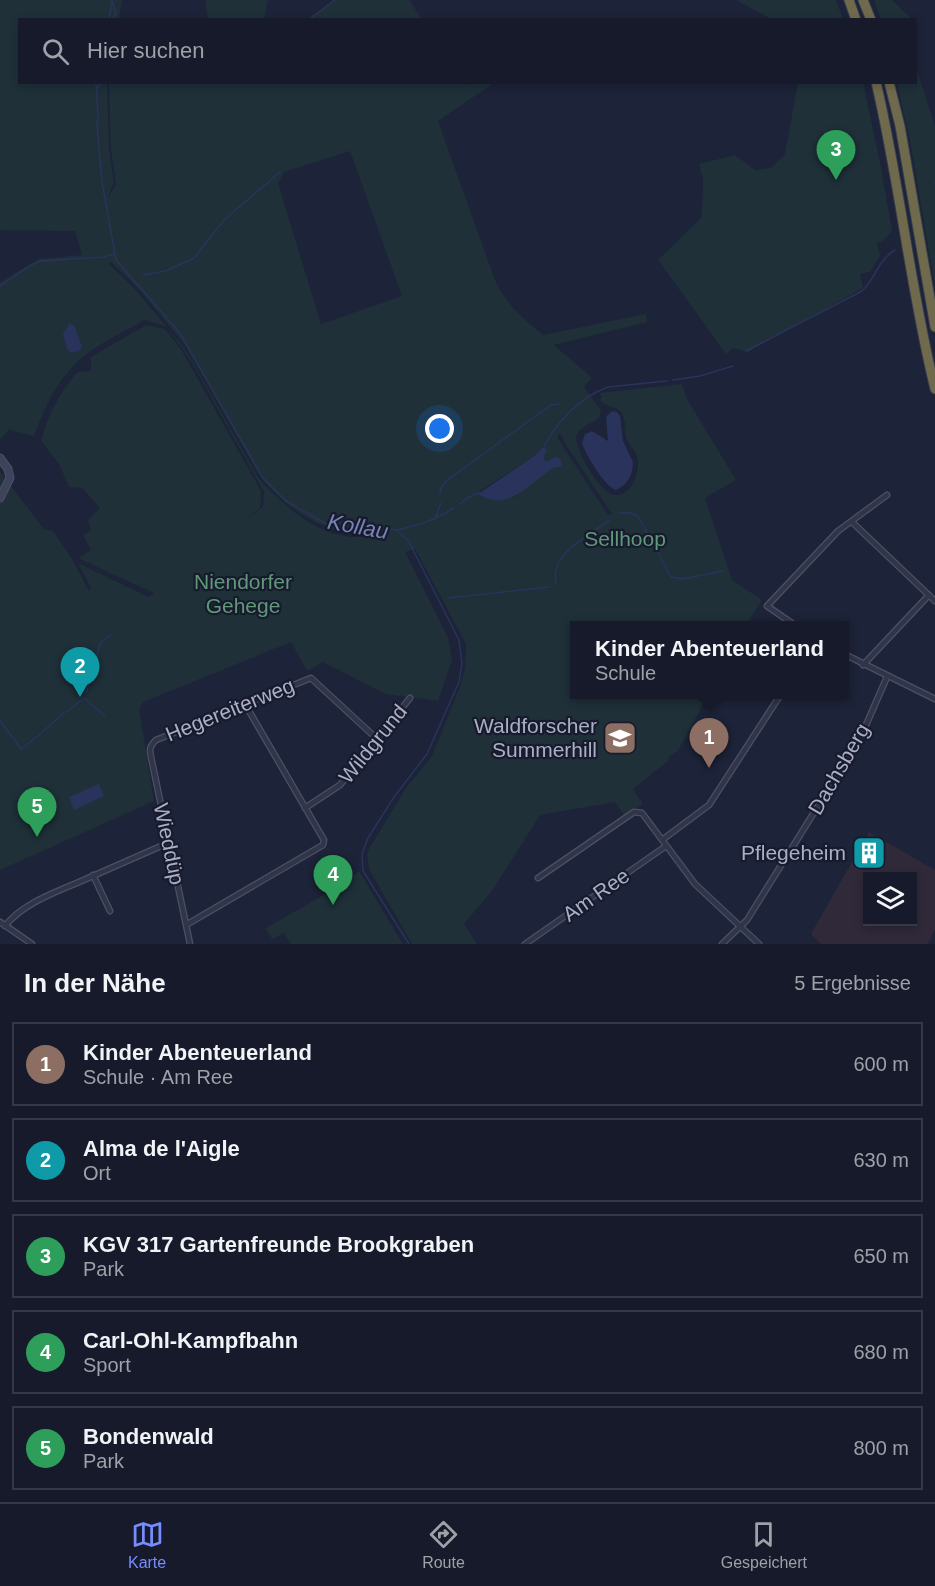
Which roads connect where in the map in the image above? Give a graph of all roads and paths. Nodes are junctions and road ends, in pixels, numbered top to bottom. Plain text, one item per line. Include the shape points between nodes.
1 (863, 0) edge
2 (849, 1) edge
3 (855, 18) edge
4 (870, 18) edge
5 (876, 84) edge
6 (889, 84) edge
7 (935, 327) edge
8 (935, 389) edge
9 (0, 458) edge
10 (887, 495) dead end
11 (0, 498) edge
12 (852, 522) junction
13 (929, 595) junction
14 (935, 601) edge
15 (789, 621) edge
16 (849, 657) edge
17 (863, 665) junction
18 (887, 677) junction
19 (410, 698) dead end
20 (778, 699) edge
21 (935, 699) edge
22 (245, 704) junction
23 (376, 738) junction
24 (151, 745) joint
25 (305, 808) junction
26 (662, 840) junction
27 (168, 843) junction
28 (666, 846) junction
29 (93, 875) junction
30 (538, 878) dead end
31 (110, 911) dead end
32 (2, 924) edge
33 (186, 926) junction
34 (741, 927) junction
35 (32, 944) edge
36 (190, 944) edge
37 (525, 944) edge
38 (722, 944) edge
39 (759, 944) edge

1 - 4 highway
2 - 3 highway
5 - 8 highway
6 - 7 highway
9 - 11 street via 10,478
10 - 12 street
12 - 13 street
12 - 15 street via 838,531 767,606
13 - 14 street
13 - 17 street
16 - 17 street
17 - 18 street
18 - 21 street
18 - 34 street, Dachsberg via 854,748
19 - 23 street, Wildgrund
20 - 26 street via 708,806
22 - 23 street, Hegereiterweg via 311,678
22 - 24 street, Hegereiterweg
22 - 25 street
23 - 25 street, Wildgrund via 340,785
24 - 27 street, Wieddüp
25 - 33 street via 324,840 321,848
26 - 28 street
26 - 30 street via 642,813 634,812
27 - 29 street
27 - 33 street, Wieddüp
28 - 34 street via 694,884
28 - 37 street, Am Ree
29 - 31 street
29 - 32 street via 40,900
32 - 35 street
33 - 36 street, Wieddüp
34 - 38 street, Dachsberg
34 - 39 street

